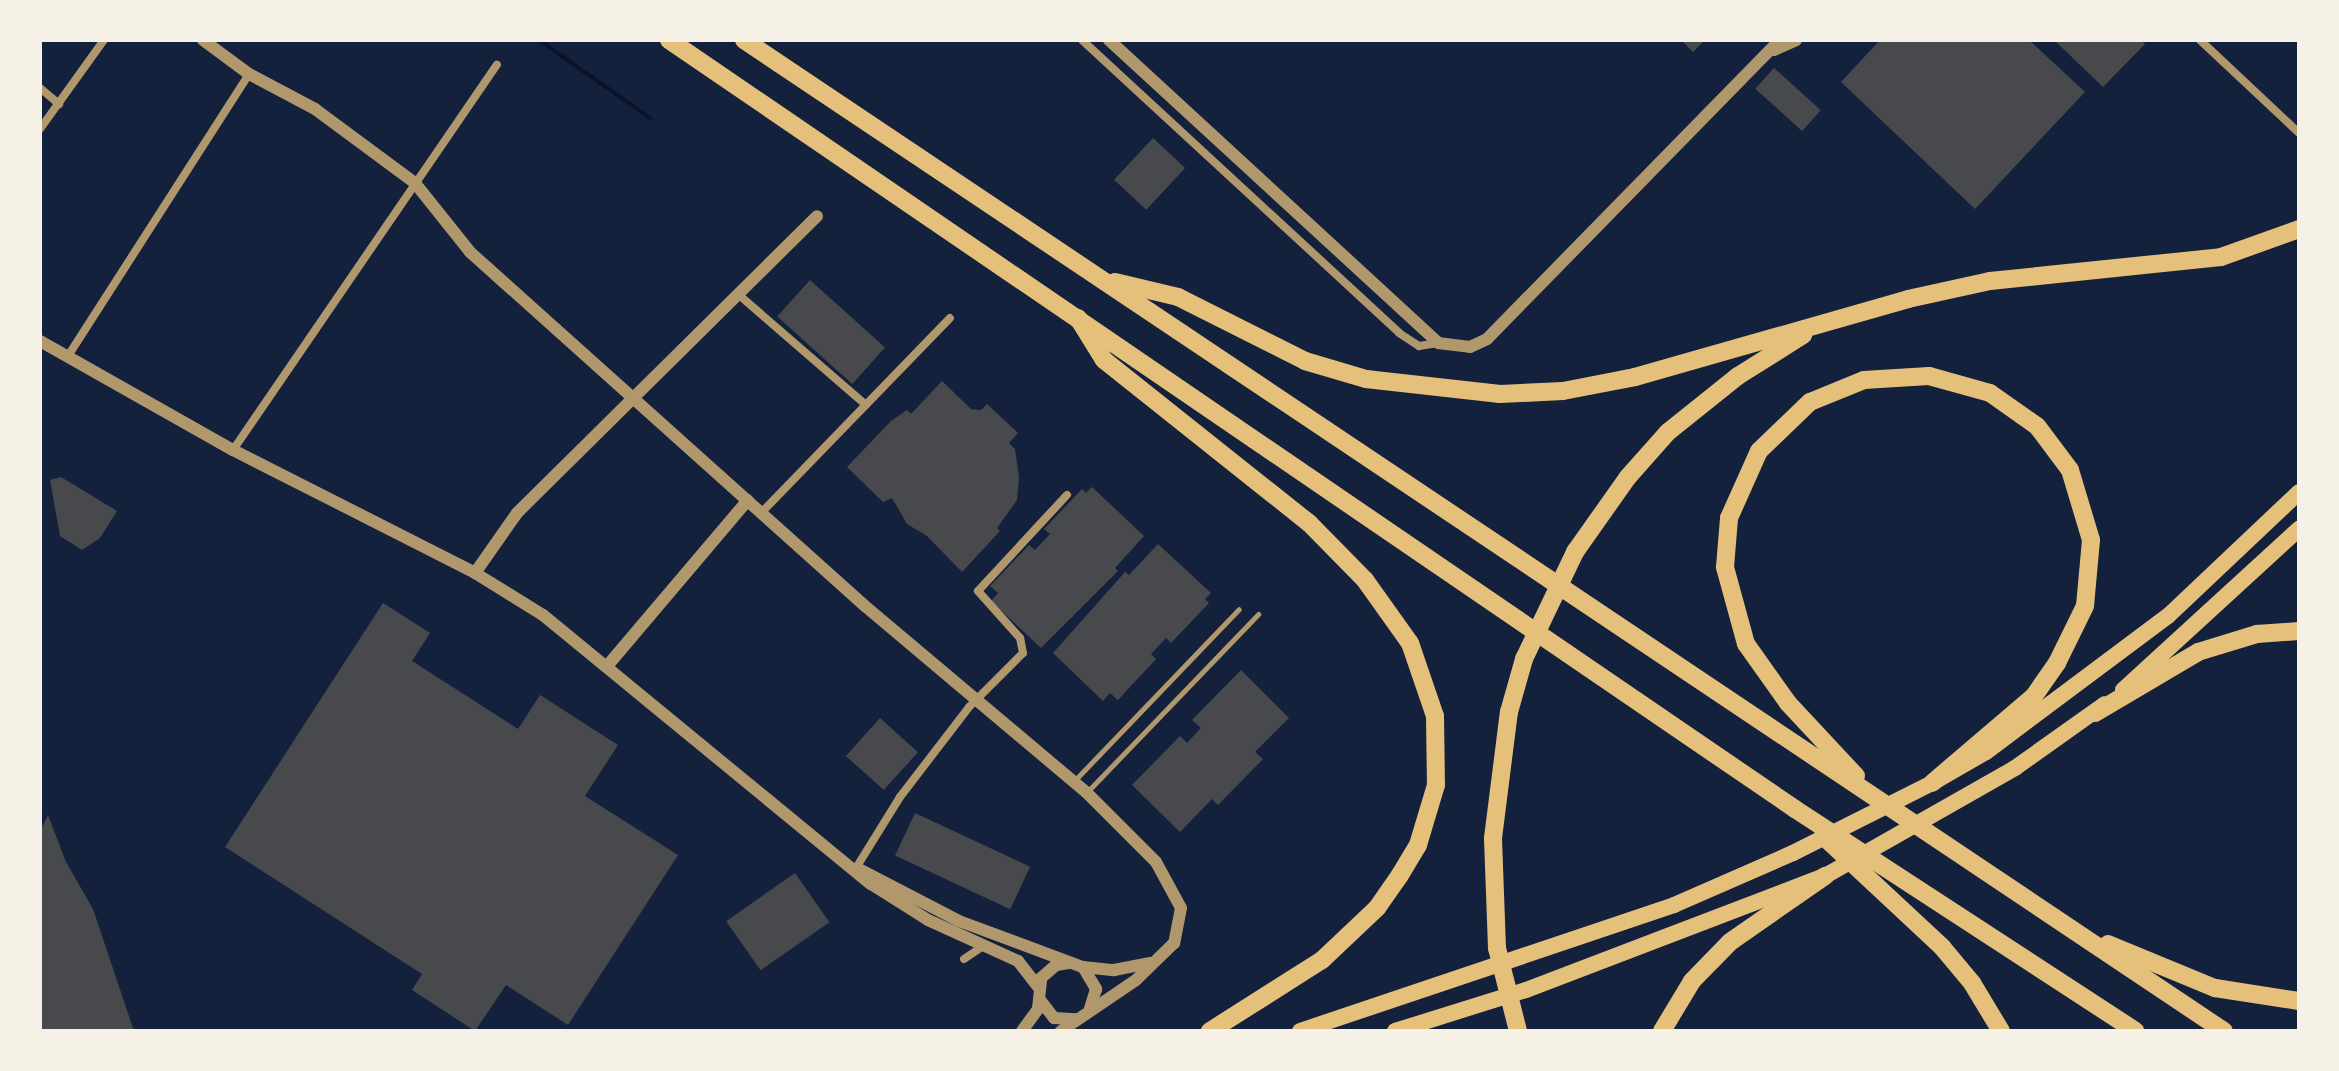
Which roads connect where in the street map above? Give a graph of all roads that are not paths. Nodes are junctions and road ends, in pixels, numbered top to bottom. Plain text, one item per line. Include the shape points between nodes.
1 (104, 40) edge
2 (203, 40) edge
3 (669, 40) edge
4 (744, 40) edge
5 (1082, 40) edge
6 (1109, 40) edge
7 (1780, 40) edge
8 (1796, 40) edge
9 (2200, 40) edge
10 (1768, 54) junction
11 (497, 65) dead end
12 (249, 74) junction
13 (40, 88) edge
14 (59, 104) junction
15 (40, 129) edge
16 (2299, 133) edge
17 (415, 183) junction
18 (817, 216) dead end
19 (2299, 229) edge
20 (1101, 278) junction
21 (739, 295) junction
22 (1074, 313) junction
23 (950, 318) dead end
24 (1812, 328) junction
25 (40, 341) edge
26 (1438, 343) junction
27 (68, 356) junction
28 (636, 399) junction
29 (866, 405) junction
30 (233, 450) junction
31 (2299, 492) edge
32 (1067, 495) dead end
33 (748, 500) junction
34 (762, 512) junction
35 (2299, 529) edge
36 (475, 573) junction
37 (1239, 609) dead end
38 (1258, 614) dead end
39 (2299, 631) edge
40 (608, 665) junction
41 (975, 699) junction
42 (2095, 713) junction
43 (1073, 782) junction
44 (1932, 783) junction
45 (1868, 790) junction
46 (1086, 792) junction
47 (1795, 809) junction
48 (856, 868) junction
49 (1825, 876) junction
50 (2088, 938) junction
51 (985, 945) junction
52 (964, 959) dead end
53 (1161, 960) junction
54 (1079, 965) junction
55 (1038, 992) junction
56 (2299, 1001) edge
57 (1083, 1016) junction
58 (1022, 1031) edge
59 (1061, 1031) edge
60 (1210, 1031) edge
61 (1300, 1031) edge
62 (1395, 1031) edge
63 (1518, 1031) edge
64 (1662, 1031) edge
65 (2001, 1031) edge
66 (2135, 1031) edge
67 (2224, 1031) edge

1 - 14 street
2 - 12 street
3 - 22 highway
4 - 20 highway
5 - 26 street via 1399,333 1419,346
6 - 26 street
7 - 10 street
8 - 10 street
9 - 16 street
10 - 26 street via 1487,339 1470,347
11 - 17 street
12 - 17 street via 315,109
12 - 27 street
13 - 14 street
14 - 15 street
17 - 28 street via 470,252
17 - 30 street
18 - 21 street
19 - 24 highway via 2221,257 1990,281
20 - 24 highway via 1178,297 1305,361 1366,379 1441,390 1563,391
20 - 45 highway via 1698,682
21 - 28 street
21 - 29 street
22 - 47 highway
22 - 60 highway via 1104,360 1300,516 1365,580 1410,643 1435,716 1436,785 1418,845 1377,908 1322,960
23 - 29 street
24 - 63 highway via 1738,376 1668,432 1575,552 1524,659 1509,712 1493,838 1497,948
25 - 27 street
27 - 30 street
28 - 33 street
28 - 36 street via 610,416 517,513
29 - 34 street
30 - 36 street
31 - 44 highway via 2168,616 1986,752
32 - 41 street via 978,591 1020,638 1023,653
33 - 34 street
33 - 40 street
34 - 41 street
35 - 42 highway
36 - 40 street via 543,615
37 - 43 lane
38 - 46 lane
39 - 42 highway via 2257,634 2198,652
40 - 48 street
41 - 43 street
41 - 48 street via 900,797
42 - 49 highway via 1958,802
43 - 46 street
44 - 45 highway via 2034,696 2057,663 2085,606 2091,540 2070,470 2025,415 1971,385 1929,376 1886,376 1810,402 1777,431 1745,472 1725,544 1729,594 1746,644 1788,703
44 - 61 highway via 1674,905
45 - 50 highway
46 - 53 street via 1156,862 1176,893 1180,927
47 - 65 highway via 1942,947
47 - 66 highway
48 - 51 street via 907,907
48 - 54 street via 959,921
49 - 62 highway via 1526,990
49 - 64 highway via 1730,942 1692,981
50 - 56 highway via 2155,959 2215,988
50 - 67 highway
51 - 52 street
51 - 55 street via 1018,961
53 - 54 street via 1114,970
53 - 57 street
54 - 55 street via 1056,965
54 - 57 street via 1096,989
55 - 57 street via 1054,1018
55 - 58 street via 1035,1017
57 - 59 street

